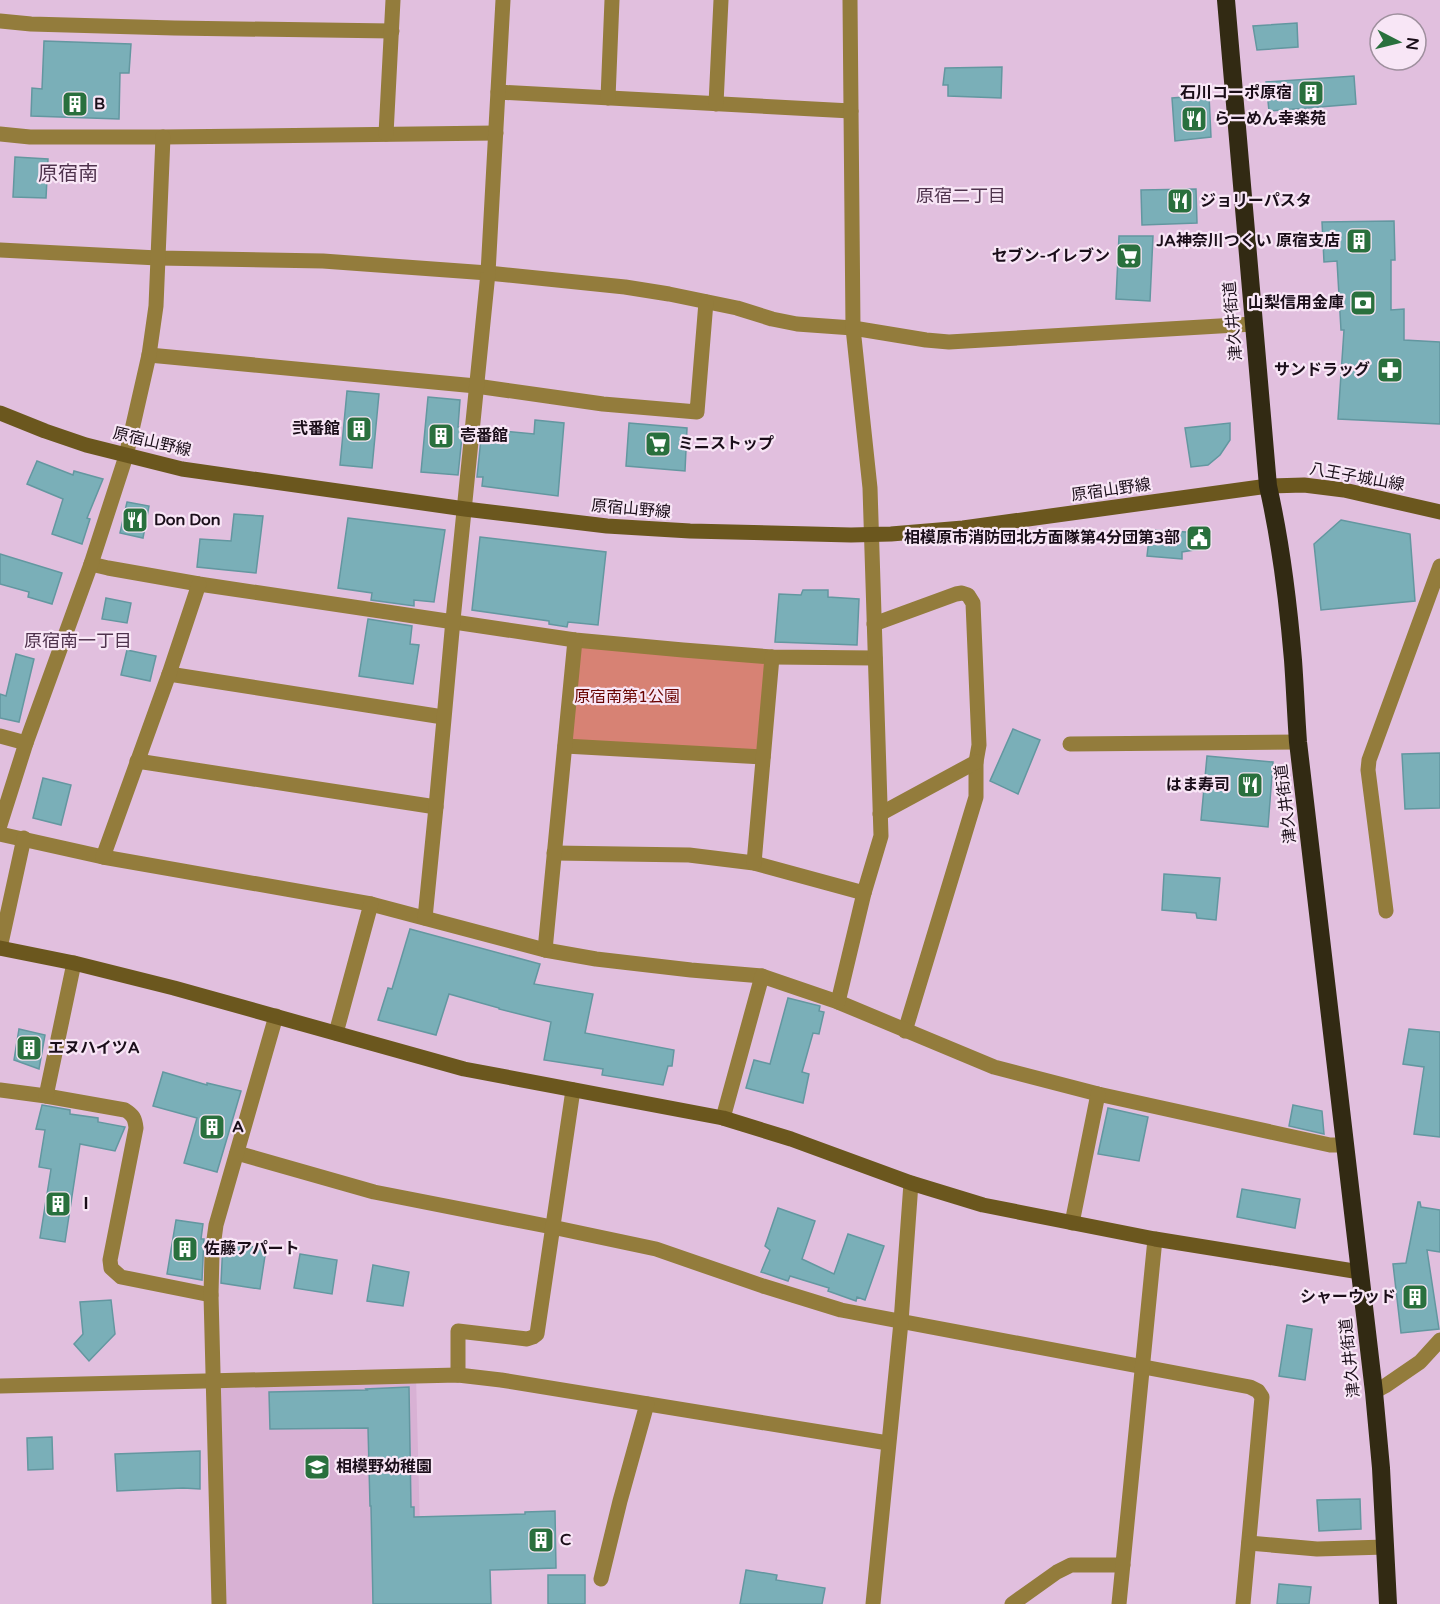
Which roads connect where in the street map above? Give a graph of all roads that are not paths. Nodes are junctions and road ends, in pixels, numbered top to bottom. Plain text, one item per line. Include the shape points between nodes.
1 (393, 0) edge
2 (503, 0) edge
3 (612, 0) edge
4 (721, 0) edge
5 (850, 0) edge
6 (1226, 0) edge
7 (0, 21) edge
8 (392, 31) junction
9 (498, 92) junction
10 (608, 98) junction
11 (716, 104) junction
12 (851, 111) junction
13 (496, 133) junction
14 (0, 134) edge
15 (386, 134) junction
16 (163, 137) junction
17 (0, 250) edge
18 (158, 258) junction
19 (488, 273) junction
20 (706, 302) junction
21 (1253, 324) junction
22 (854, 328) junction
23 (149, 355) junction
24 (477, 386) junction
25 (0, 413) edge
26 (126, 456) junction
27 (1268, 486) junction
28 (465, 509) junction
29 (1440, 512) edge
30 (871, 534) junction
31 (91, 564) junction
32 (1440, 566) edge
33 (199, 584) junction
34 (453, 620) junction
35 (874, 624) junction
36 (575, 640) junction
37 (772, 657) junction
38 (875, 658) junction
39 (169, 674) junction
40 (443, 717) junction
41 (0, 736) edge
42 (1298, 742) junction
43 (26, 743) junction
44 (1070, 744) dead end
45 (565, 746) junction
46 (763, 757) junction
47 (136, 761) junction
48 (976, 762) junction
49 (436, 807) junction
50 (880, 814) junction
51 (0, 825) edge
52 (0, 834) edge
53 (24, 838) junction
54 (554, 853) junction
55 (103, 857) junction
56 (754, 863) junction
57 (864, 893) junction
58 (371, 903) junction
59 (1386, 911) dead end
60 (425, 918) junction
61 (0, 948) edge
62 (545, 950) junction
63 (74, 963) junction
64 (762, 976) junction
65 (838, 1002) junction
66 (276, 1016) junction
67 (905, 1030) junction
68 (336, 1033) junction
69 (0, 1090) edge
70 (573, 1090) junction
71 (1098, 1094) junction
72 (46, 1096) junction
73 (723, 1118) junction
74 (1345, 1145) junction
75 (237, 1153) junction
76 (911, 1183) junction
77 (1072, 1223) junction
78 (552, 1227) junction
79 (1155, 1239) junction
80 (1360, 1272) junction
81 (211, 1295) junction
82 (901, 1322) junction
83 (1440, 1340) edge
84 (1142, 1366) junction
85 (458, 1376) junction
86 (213, 1380) junction
87 (0, 1386) edge
88 (1374, 1392) junction
89 (647, 1404) junction
90 (888, 1443) junction
91 (1249, 1543) junction
92 (1386, 1547) junction
93 (1123, 1565) junction
94 (601, 1579) dead end
95 (219, 1604) edge
96 (873, 1604) edge
97 (1012, 1604) edge
98 (1119, 1604) edge
99 (1243, 1604) edge
100 (1388, 1604) edge

1 - 8 street
2 - 9 street
3 - 10 street
4 - 11 street
5 - 12 street
6 - 21 highway, 津久井街道
7 - 8 street
8 - 15 street
9 - 10 street
9 - 13 street
10 - 11 street
11 - 12 street
12 - 22 street
13 - 15 street
13 - 19 street
14 - 16 street
15 - 16 street
16 - 18 street
17 - 18 street
18 - 19 street via 323,261
18 - 23 street
19 - 20 street via 625,287
19 - 24 street
20 - 22 street via 797,324
20 - 24 street via 697,412 603,404
21 - 22 street via 949,342
21 - 27 highway, 津久井街道
22 - 30 street via 868,457
23 - 24 street
23 - 26 street
24 - 28 street
25 - 26 street, 原宿山野線
26 - 28 street, 原宿山野線 via 182,469
26 - 31 street
27 - 29 street, 八王子城山線 via 1344,490
27 - 30 street, 原宿山野線 via 963,528
27 - 42 highway, 津久井街道 via 1284,578
28 - 30 street, 原宿山野線 via 690,531
28 - 34 street
30 - 35 street
31 - 33 street
31 - 43 street
32 - 59 street via 1369,760
33 - 34 street
33 - 39 street
34 - 36 street
34 - 40 street
35 - 38 street
35 - 48 street via 956,594 971,597 979,745
36 - 37 street
36 - 45 street
37 - 38 street
37 - 46 street
38 - 50 street
39 - 40 street
39 - 47 street
40 - 49 street
41 - 43 street
42 - 44 street
42 - 74 highway, 津久井街道
43 - 51 street
45 - 46 street
45 - 54 street
46 - 56 street
47 - 49 street
47 - 55 street
48 - 50 street
48 - 67 street via 976,797
49 - 60 street
50 - 57 street via 881,836
52 - 53 street
53 - 55 street
53 - 61 street
54 - 56 street via 689,855
54 - 62 street
55 - 58 street
56 - 57 street
57 - 65 street
58 - 60 street
58 - 68 street
60 - 62 street
61 - 63 street
62 - 64 street
63 - 66 street
63 - 72 street
64 - 65 street
64 - 73 street
65 - 67 street
66 - 68 street
66 - 75 street
67 - 71 street via 994,1067
68 - 70 street via 464,1069
69 - 72 street
70 - 73 street
70 - 78 street
71 - 74 street via 1330,1146
71 - 77 street
72 - 81 street via 125,1110 135,1119 110,1260 115,1273
73 - 76 street
74 - 80 highway, 津久井街道
75 - 78 street via 374,1192
75 - 81 street via 216,1225
76 - 77 street via 984,1205
76 - 82 street
77 - 79 street
78 - 82 street via 656,1249 815,1303
78 - 85 street via 537,1334 527,1339 459,1331
79 - 80 street
79 - 84 street
80 - 88 highway, 津久井街道
81 - 86 street
82 - 84 street
82 - 90 street
83 - 88 street via 1420,1362
84 - 91 street via 1250,1387 1262,1397
84 - 93 street
85 - 86 street
85 - 89 street
86 - 87 street
86 - 95 street
88 - 92 highway, 津久井街道
89 - 90 street
89 - 94 street
90 - 96 street
91 - 92 street via 1317,1549
91 - 99 street
92 - 100 highway, 津久井街道
93 - 97 street via 1071,1565
93 - 98 street

